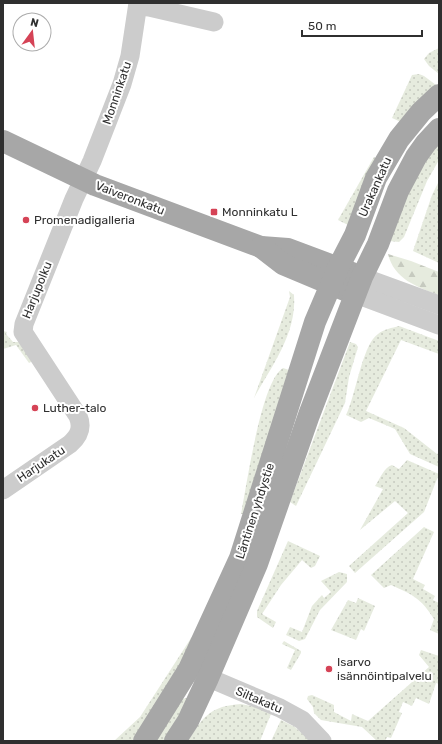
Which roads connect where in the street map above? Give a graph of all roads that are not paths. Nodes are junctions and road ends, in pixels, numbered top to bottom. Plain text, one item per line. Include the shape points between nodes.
1 (138, 5) edge
2 (214, 22) dead end
3 (439, 95) edge
4 (439, 129) edge
5 (3, 141) edge
6 (83, 180) junction
7 (335, 276) junction
8 (359, 285) junction
9 (439, 305) edge
10 (439, 326) edge
11 (78, 438) joint
12 (3, 490) edge
13 (199, 674) junction
14 (144, 741) edge
15 (175, 741) edge
16 (322, 741) edge

1 - 2 street
1 - 6 street, Monninkatu via 130,56 122,84
3 - 7 main road, Urakankatu via 410,126 387,157
4 - 8 main road, Urakankatu via 426,143 407,173
5 - 6 main road, Vaiveronkatu
6 - 7 main road, Vaiveronkatu via 261,247 288,249
6 - 11 street, Harjupolku via 24,324 23,332 78,416 81,428
7 - 8 main road, Vaiveronkatu
7 - 13 main road, Läntinen yhdystie via 315,322 240,558
8 - 9 street
8 - 10 street
8 - 13 main road, Läntinen yhdystie via 309,415 257,564
11 - 12 street, Harjukatu
13 - 14 main road, Läntinen yhdystie
13 - 15 main road, Läntinen yhdystie via 188,721
13 - 16 street, Siltakatu via 280,708 302,720

